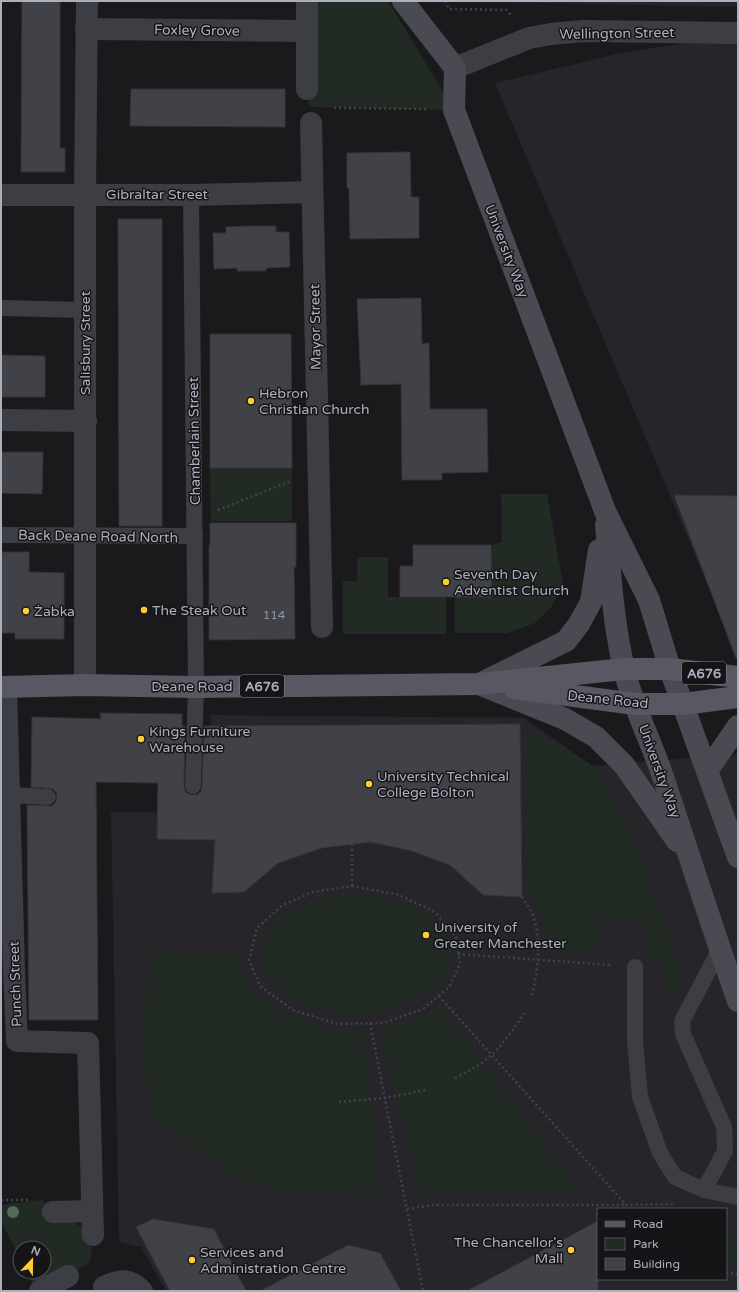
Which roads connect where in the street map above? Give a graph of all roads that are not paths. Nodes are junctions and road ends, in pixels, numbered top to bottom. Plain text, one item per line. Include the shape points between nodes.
1 (87, 1) edge
2 (307, 1) edge
3 (403, 1) edge
4 (86, 29) junction
5 (307, 31) junction
6 (738, 33) edge
7 (455, 68) junction
8 (307, 89) dead end
9 (311, 123) dead end
10 (312, 192) junction
11 (191, 194) junction
12 (1, 195) edge
13 (85, 195) junction
14 (1, 308) edge
15 (85, 310) junction
16 (1, 420) edge
17 (86, 420) junction
18 (605, 511) junction
19 (1, 535) edge
20 (86, 536) junction
21 (195, 536) junction
22 (322, 627) dead end
23 (624, 669) junction
24 (670, 669) junction
25 (738, 677) edge
26 (479, 684) junction
27 (85, 685) junction
28 (4, 687) edge
29 (196, 687) junction
30 (738, 697) edge
31 (635, 704) junction
32 (683, 704) junction
33 (738, 726) edge
34 (708, 771) junction
35 (193, 786) dead end
36 (9, 795) junction
37 (48, 797) dead end
38 (738, 857) edge
39 (691, 861) junction
40 (720, 949) junction
41 (635, 967) road end
42 (8, 971) edge
43 (738, 1001) edge
44 (704, 1190) junction
45 (738, 1197) edge
46 (91, 1211) junction
47 (53, 1212) dead end
48 (92, 1235) dead end
49 (68, 1276) dead end
50 (132, 1279) edge
51 (104, 1287) dead end
52 (40, 1291) edge

1 - 4 street, Salisbury Street
2 - 5 street
3 - 7 main road
4 - 5 street, Foxley Grove
4 - 13 street, Salisbury Street
5 - 8 street
6 - 7 street, Wellington Street via 583,31 552,34 529,38
7 - 18 main road, University Way via 454,110
9 - 10 street, Mayor Street
10 - 11 street, Gibraltar Street
10 - 22 street, Mayor Street
11 - 13 street, Gibraltar Street
11 - 21 lane, Chamberlain Street
12 - 13 street, Gibraltar Street
13 - 15 street, Salisbury Street
14 - 15 lane
15 - 17 street, Salisbury Street
16 - 17 street
17 - 20 street, Salisbury Street
18 - 23 main road, University Way via 613,606
18 - 24 main road, University Way via 649,600
18 - 26 main road via 591,602 579,624 566,641
19 - 20 lane, Back Deane Road North
20 - 21 lane, Back Deane Road North
20 - 27 street, Salisbury Street
21 - 29 lane, Chamberlain Street
23 - 24 main road, Deane Road / A676
23 - 26 main road, Deane Road / A676
23 - 31 main road, University Way
24 - 25 main road, Deane Road / A676
24 - 32 main road, University Way
26 - 29 main road, Deane Road / A676
26 - 31 main road, Deane Road / A676
26 - 39 main road via 565,719 596,737 624,765
27 - 28 main road, Deane Road / A676
27 - 29 main road, Deane Road / A676
28 - 36 street, Punch Street
29 - 35 lane, Chamberlain Street
30 - 32 main road, Deane Road / A676
31 - 32 main road, Deane Road / A676
31 - 39 main road, University Way via 658,762
32 - 34 main road, University Way
33 - 34 main road
34 - 38 main road, University Way
36 - 37 lane
36 - 42 street, Punch Street
39 - 40 main road, University Way
40 - 43 main road, University Way
40 - 44 lane via 682,1021 683,1034 724,1127 725,1151
41 - 44 lane via 635,1042 640,1097 660,1152 675,1177
42 - 46 street, Punch Street via 17,1041 88,1043
44 - 45 lane
46 - 47 street
46 - 48 street, Punch Street
49 - 52 street
50 - 51 street

